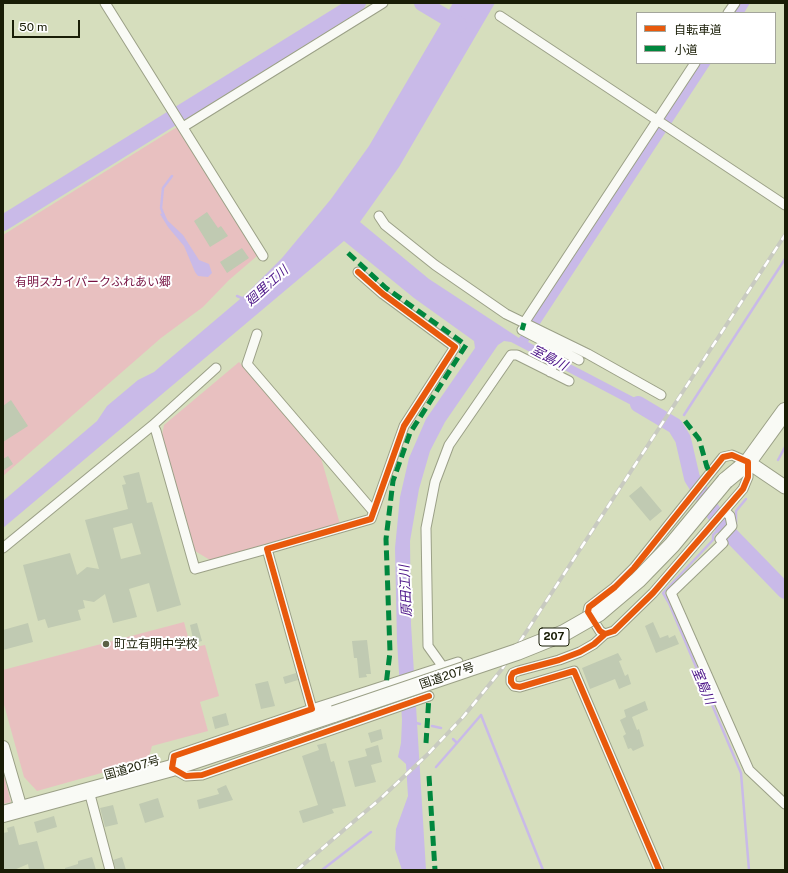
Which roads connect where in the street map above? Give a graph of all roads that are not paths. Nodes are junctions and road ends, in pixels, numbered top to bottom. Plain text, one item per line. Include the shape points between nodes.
1 (105, 3) edge
2 (383, 3) edge
3 (735, 3) edge
4 (729, 12) edge
5 (500, 16) dead end
6 (694, 64) edge
7 (658, 121) junction
8 (183, 127) junction
9 (785, 205) edge
10 (379, 216) dead end
11 (263, 256) dead end
12 (358, 272) dead end
13 (523, 327) junction
14 (257, 334) dead end
15 (537, 334) junction
16 (560, 350) junction
17 (579, 360) dead end
18 (216, 368) dead end
19 (550, 372) junction
20 (569, 381) dead end
21 (661, 395) dead end
22 (785, 411) edge
23 (153, 425) junction
24 (748, 462) junction
25 (785, 487) edge
26 (373, 511) junction
27 (725, 511) junction
28 (3, 548) edge
29 (267, 549) junction
30 (605, 634) junction
31 (458, 662) dead end
32 (443, 667) junction
33 (429, 696) dead end
34 (312, 709) junction
35 (3, 747) edge
36 (172, 768) junction
37 (89, 791) junction
38 (785, 804) edge
39 (21, 809) junction
40 (3, 814) edge
41 (110, 870) edge
42 (659, 870) edge

1 - 8 street
2 - 8 street
3 - 4 street
5 - 7 street
6 - 7 street
7 - 9 street
7 - 13 street
8 - 11 street
10 - 13 street via 385,225 435,265
12 - 26 street via 383,294 455,347 404,426
13 - 15 street
14 - 26 street via 247,364
15 - 16 street
15 - 21 street via 588,354
16 - 17 street
16 - 19 street
18 - 23 street
19 - 20 street
19 - 32 street via 517,355 511,355 449,445 435,482 426,528 428,646
22 - 24 highway, 国道207号 / 207
23 - 28 street
23 - 29 street via 195,569
24 - 25 main road
24 - 27 street via 748,477 743,489
24 - 30 street via 732,455 724,457 634,568 589,606 588,612 600,631
24 - 36 highway, 国道207号 / 207, bridge via 725,481 648,570 598,613 564,633 518,652
26 - 29 street via 371,519 364,522
27 - 30 street via 653,593 614,631
27 - 38 street via 730,516 732,526 720,539 723,543 671,593 750,770
29 - 34 street
30 - 42 street via 580,652 513,673 511,682 514,686 520,687 574,671
31 - 32 street
32 - 34 street
33 - 36 street via 202,775 186,776
34 - 36 street via 174,756
35 - 39 street
36 - 37 highway, 国道207号 / 207
37 - 39 highway, 国道207号 / 207
37 - 41 street
39 - 40 highway, 国道207号 / 207

